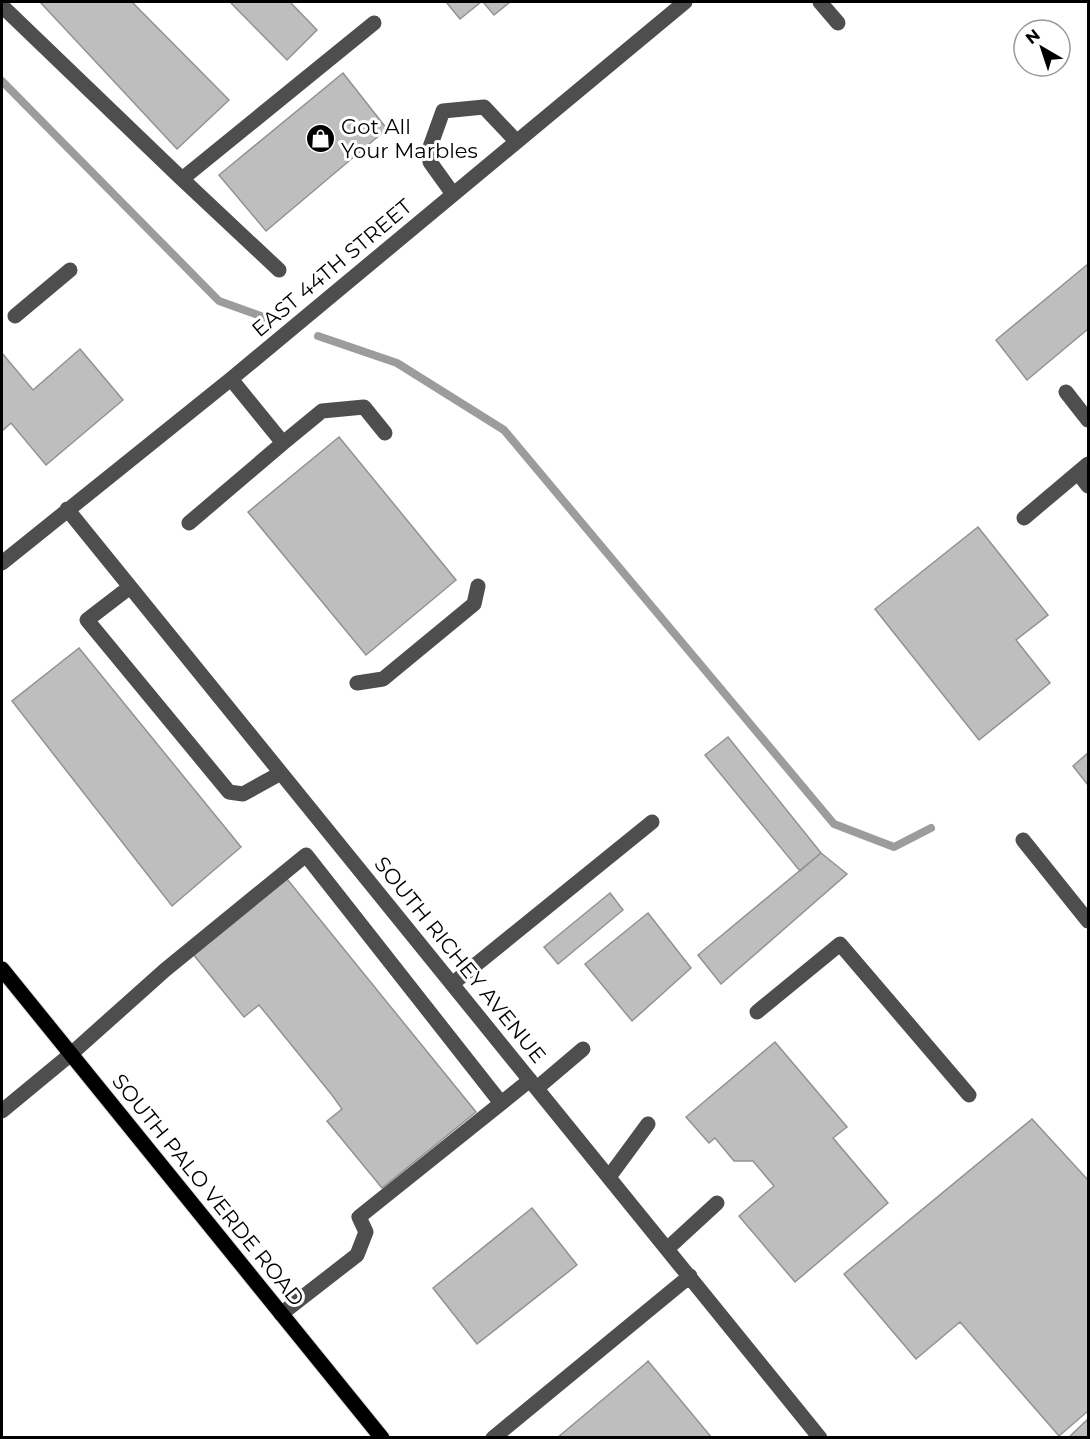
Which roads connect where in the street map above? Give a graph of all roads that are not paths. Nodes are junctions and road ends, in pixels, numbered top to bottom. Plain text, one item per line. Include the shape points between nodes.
1 (685, 2) edge
2 (820, 2) edge
3 (2, 6) edge
4 (374, 23) dead end
5 (838, 23) dead end
6 (516, 141) junction
7 (182, 179) junction
8 (453, 194) junction
9 (70, 270) dead end
10 (279, 270) dead end
11 (15, 316) dead end
12 (231, 379) junction
13 (1066, 392) dead end
14 (1089, 420) edge
15 (385, 433) dead end
16 (283, 443) junction
17 (1083, 469) edge
18 (1089, 486) edge
19 (67, 509) junction
20 (1024, 518) dead end
21 (189, 523) dead end
22 (2, 562) edge
23 (478, 586) dead end
24 (130, 587) junction
25 (357, 683) dead end
26 (281, 773) junction
27 (652, 822) dead end
28 (1023, 840) dead end
29 (1089, 921) edge
30 (2, 969) edge
31 (452, 984) junction
32 (757, 1012) dead end
33 (583, 1049) dead end
34 (71, 1054) junction
35 (533, 1084) junction
36 (969, 1095) dead end
37 (501, 1103) junction
38 (2, 1111) edge
39 (648, 1124) dead end
40 (609, 1177) junction
41 (717, 1203) dead end
42 (667, 1249) junction
43 (690, 1276) junction
44 (282, 1314) junction
45 (382, 1437) edge
46 (493, 1437) edge
47 (820, 1437) edge

1 - 6 street, EAST 44TH STREET
2 - 5 street
3 - 7 street
4 - 7 street
6 - 8 street, EAST 44TH STREET
6 - 8 street via 484,107 443,111 430,147 430,162
7 - 10 street
8 - 12 street, EAST 44TH STREET
9 - 11 street
12 - 16 street
12 - 19 street, EAST 44TH STREET
13 - 14 street
15 - 16 street via 364,407 322,411
16 - 21 street
17 - 18 street
17 - 20 street
19 - 22 street, EAST 44TH STREET
19 - 24 street, SOUTH RICHEY AVENUE
23 - 25 street via 474,604 383,679
24 - 26 street, SOUTH RICHEY AVENUE
24 - 26 street via 87,620 228,792 243,794
26 - 31 street, SOUTH RICHEY AVENUE
27 - 31 street
28 - 29 street
30 - 34 main road, SOUTH PALO VERDE ROAD
31 - 35 street, SOUTH RICHEY AVENUE
32 - 36 street via 840,944
33 - 35 street
34 - 37 street via 165,970 306,855
34 - 38 street
34 - 44 main road, SOUTH PALO VERDE ROAD
35 - 37 street
35 - 40 street, SOUTH RICHEY AVENUE
37 - 44 street via 359,1216 366,1232 357,1255
39 - 40 street
40 - 42 street, SOUTH RICHEY AVENUE
41 - 42 street
42 - 43 street, SOUTH RICHEY AVENUE
43 - 46 street
43 - 47 street, SOUTH RICHEY AVENUE
44 - 45 main road, SOUTH PALO VERDE ROAD

